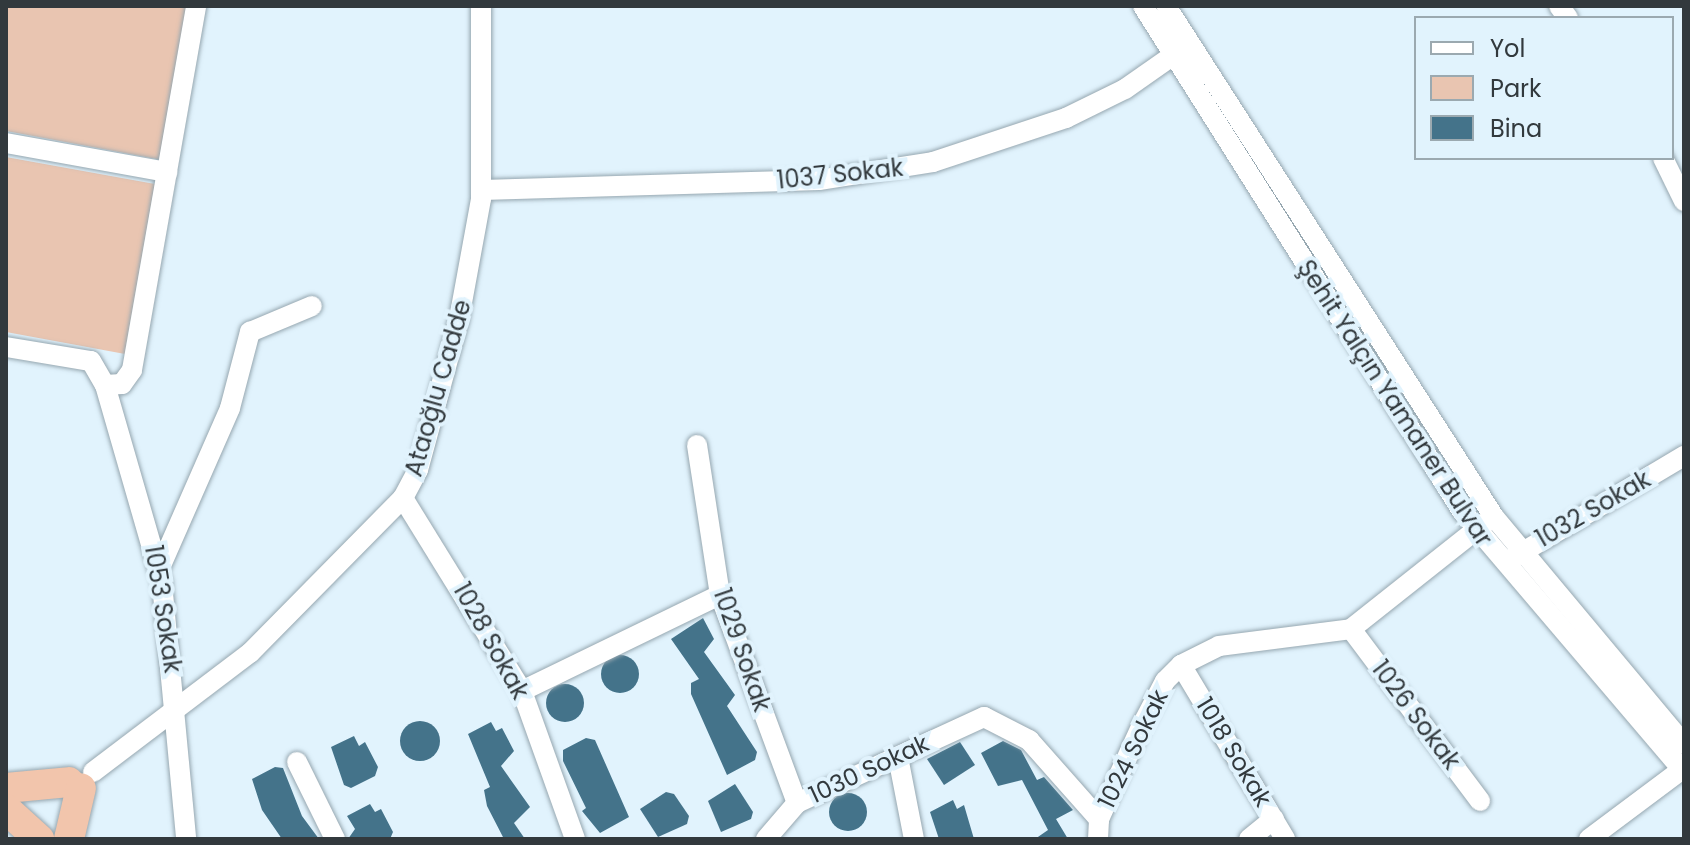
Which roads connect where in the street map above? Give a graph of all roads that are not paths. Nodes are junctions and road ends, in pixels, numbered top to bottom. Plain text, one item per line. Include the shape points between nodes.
1 (196, 6) edge
2 (481, 6) edge
3 (1143, 6) edge
4 (1166, 6) edge
5 (1181, 49) junction
6 (6, 143) edge
7 (1664, 160) edge
8 (167, 172) junction
9 (482, 190) junction
10 (1684, 201) edge
11 (312, 306) dead end
12 (6, 347) edge
13 (105, 385) junction
14 (697, 445) dead end
15 (1684, 456) edge
16 (403, 498) junction
17 (1494, 517) junction
18 (1475, 529) junction
19 (1512, 558) junction
20 (159, 570) junction
21 (720, 595) junction
22 (1351, 629) junction
23 (1181, 665) junction
24 (522, 691) junction
25 (178, 707) junction
26 (1684, 744) edge
27 (898, 757) junction
28 (297, 762) dead end
29 (1683, 770) edge
30 (81, 781) junction
31 (6, 788) edge
32 (1480, 801) dead end
33 (797, 803) junction
34 (1274, 819) junction
35 (23, 824) edge
36 (1099, 829) edge
37 (69, 839) edge
38 (186, 839) edge
39 (335, 839) edge
40 (575, 839) edge
41 (766, 839) edge
42 (914, 839) edge
43 (1249, 839) edge
44 (1285, 839) edge
45 (1589, 839) edge

1 - 8 street
2 - 9 street, Ataoğlu Cadde
3 - 5 street, Şehit Yalçın Yamaner Bulvar
4 - 5 street
5 - 9 street, 1037 Sokak via 1125,89 1066,118 933,162 819,180
5 - 17 street
5 - 18 street, Şehit Yalçın Yamaner Bulvar
6 - 8 street
7 - 10 street
8 - 13 street via 132,370 122,384
9 - 16 street, Ataoğlu Cadde via 459,319 418,470
11 - 20 street via 250,332 230,408
12 - 13 street, 1053 Sokak via 91,361
13 - 20 street, 1053 Sokak
14 - 21 street, 1029 Sokak
15 - 19 street, 1032 Sokak
16 - 24 street, 1028 Sokak
16 - 25 street, Ataoğlu Cadde via 250,653
17 - 18 street
17 - 19 street
18 - 19 street, Şehit Yalçın Yamaner Bulvar
18 - 22 street
19 - 26 street
19 - 29 street, Şehit Yalçın Yamaner Bulvar
20 - 25 street, 1053 Sokak
21 - 24 street
21 - 33 street, 1029 Sokak
22 - 23 street via 1219,646
22 - 32 street, 1026 Sokak
23 - 34 street, 1018 Sokak
23 - 36 street, 1024 Sokak via 1165,681
24 - 40 street, 1028 Sokak
25 - 30 street, Ataoğlu Cadde
25 - 38 street, 1053 Sokak
27 - 33 street, 1030 Sokak
27 - 36 street, 1030 Sokak via 984,717 1029,740
27 - 42 street
28 - 39 street
29 - 45 street
30 - 31 highway
30 - 35 street, Ataoğlu Cadde
30 - 35 street, Ataoğlu Cadde
30 - 37 highway
33 - 41 street, 1030 Sokak
34 - 43 street
34 - 44 street, 1018 Sokak

